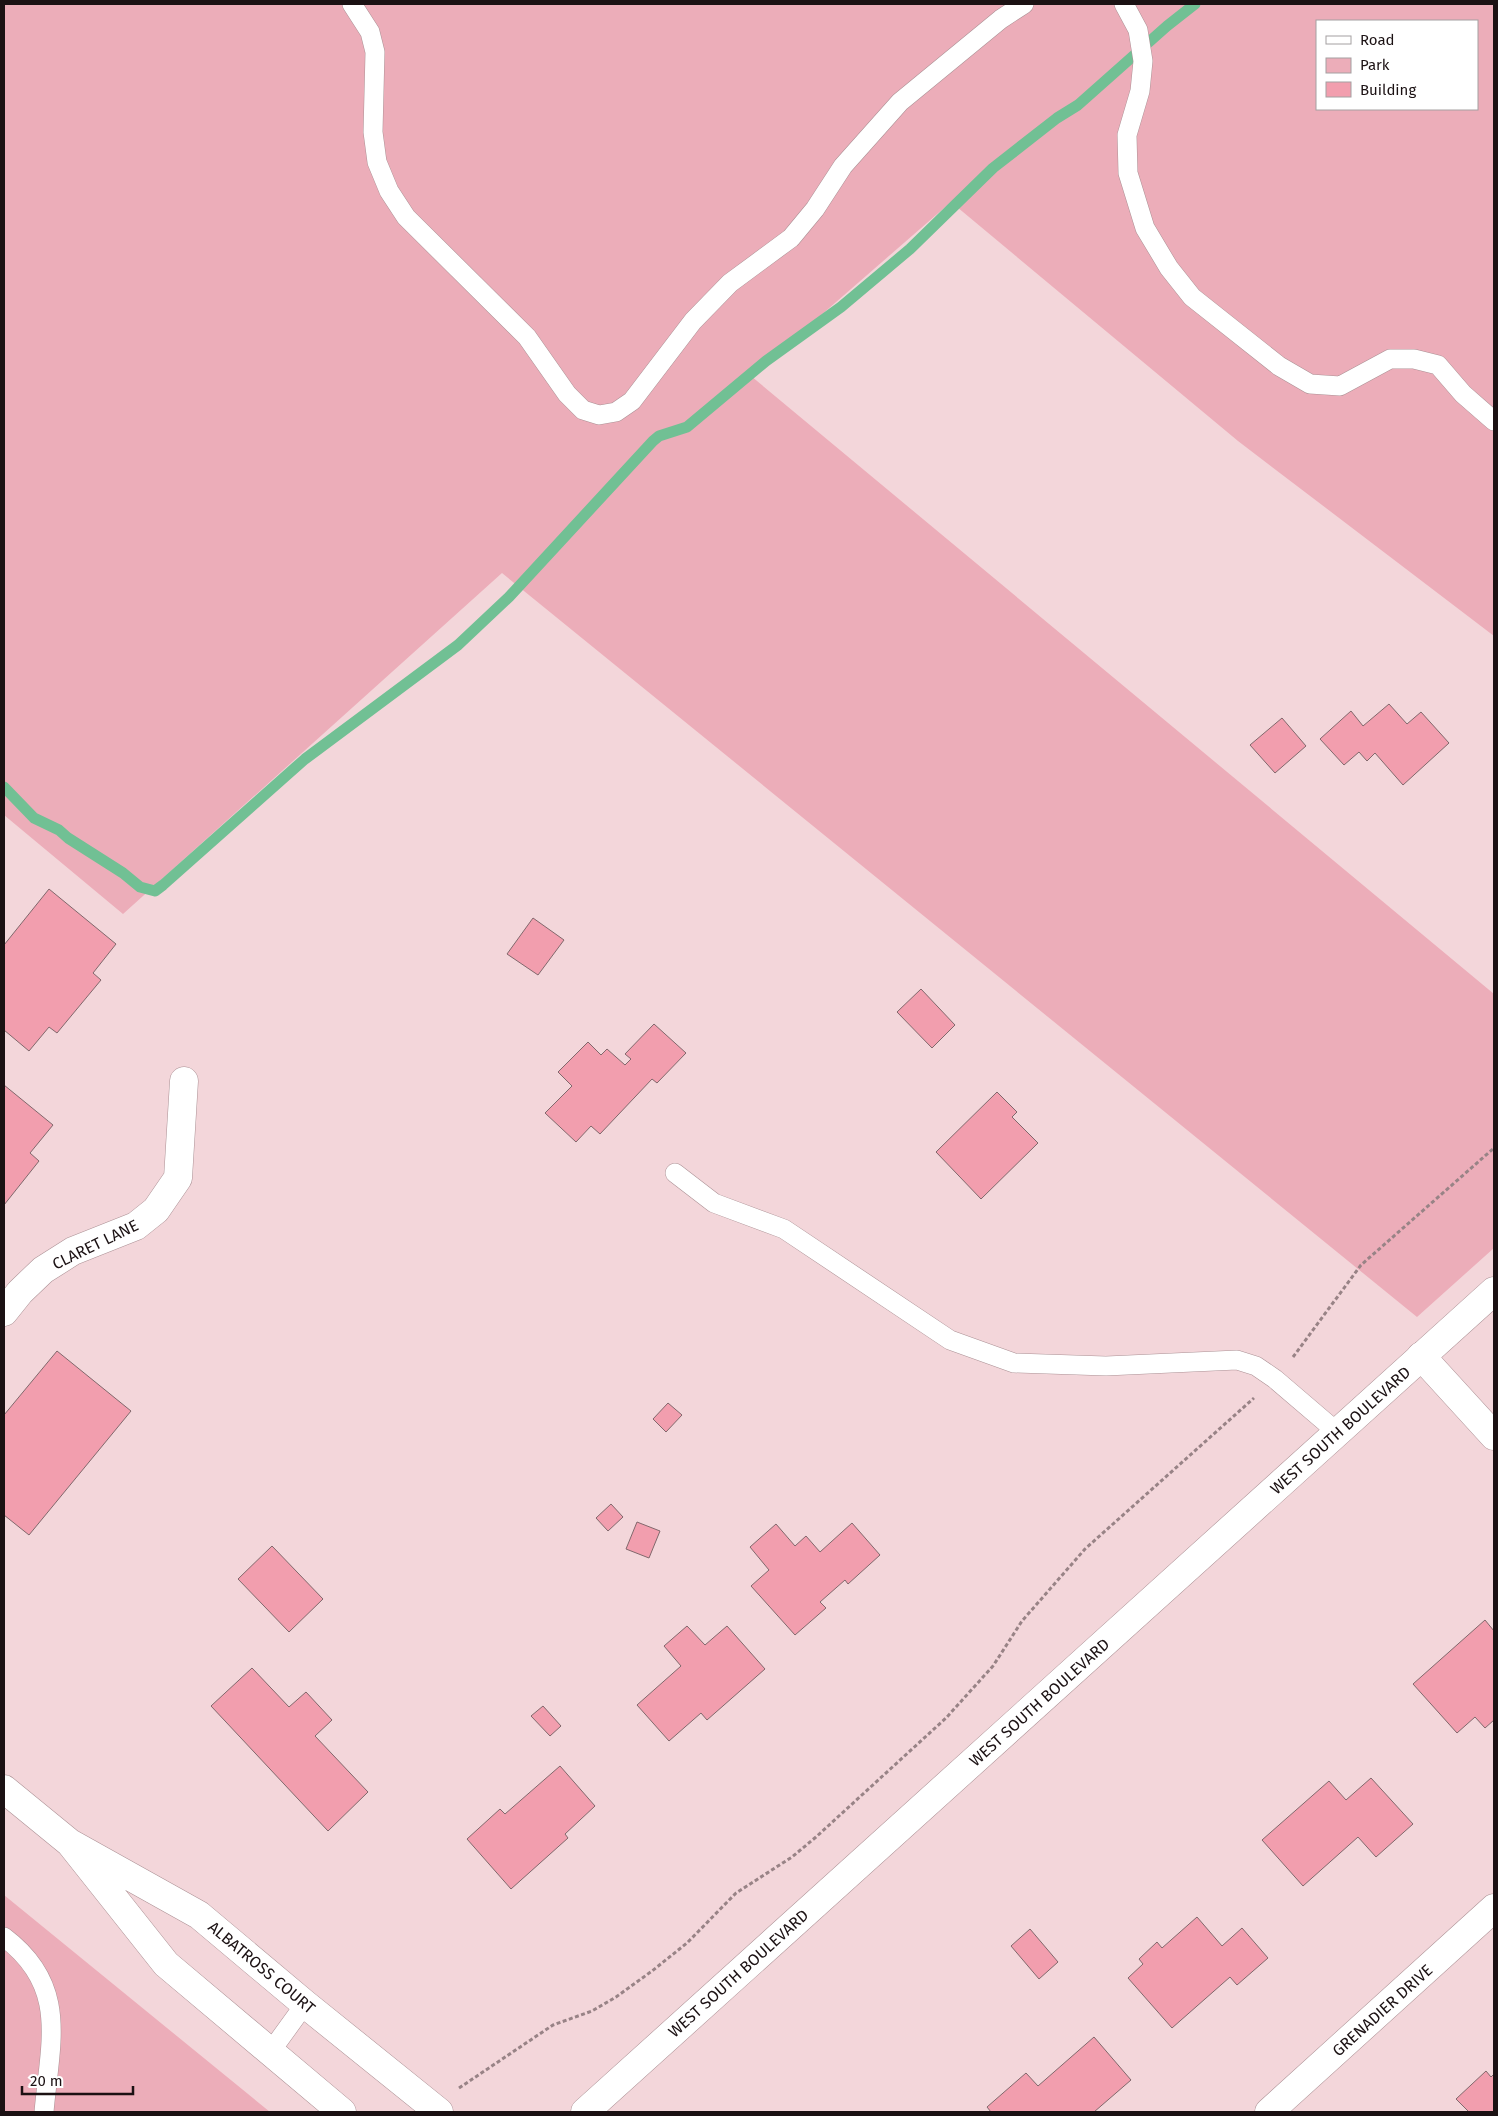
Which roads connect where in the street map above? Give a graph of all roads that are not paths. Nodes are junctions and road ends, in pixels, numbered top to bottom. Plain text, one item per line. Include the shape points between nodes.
1 (352, 4) edge
2 (1024, 4) edge
3 (1124, 4) edge
4 (1494, 421) edge
5 (184, 1081) dead end
6 (676, 1173) dead end
7 (1494, 1291) edge
8 (4, 1312) edge
9 (1421, 1356) junction
10 (1337, 1432) junction
11 (1494, 1436) edge
12 (4, 1789) edge
13 (70, 1843) junction
14 (1494, 1908) edge
15 (4, 1937) edge
16 (305, 2004) junction
17 (271, 2051) junction
18 (44, 2112) edge
19 (342, 2112) edge
20 (439, 2112) edge
21 (585, 2112) edge
22 (1269, 2112) edge

1 - 2 lane via 370,32 375,52 372,132 377,162 390,191 406,217 527,337 567,394 583,410 599,414 616,412 632,401 693,321 730,283 791,238 843,166 900,102
3 - 4 lane via 1138,30 1143,61 1140,92 1127,135 1128,173 1145,228 1169,268 1192,297 1280,366 1310,384 1340,386 1390,359 1414,359 1438,365 1463,394
5 - 8 street, CLARET LANE via 178,1178 156,1210 136,1226 73,1251 43,1270
6 - 10 lane via 714,1203 784,1229 950,1340 1014,1362 1106,1366 1237,1360 1256,1366 1275,1379
7 - 9 street, WEST SOUTH BOULEVARD
9 - 10 street, WEST SOUTH BOULEVARD
9 - 11 street
10 - 21 street, WEST SOUTH BOULEVARD
12 - 13 street, ALBATROSS COURT
13 - 16 street, ALBATROSS COURT via 199,1915
13 - 17 street, ALBATROSS COURT via 166,1964
14 - 22 street, GRENADIER DRIVE
15 - 18 lane via 33,1965 46,1988 52,2018
16 - 17 lane
16 - 20 street, ALBATROSS COURT
17 - 19 street, ALBATROSS COURT

